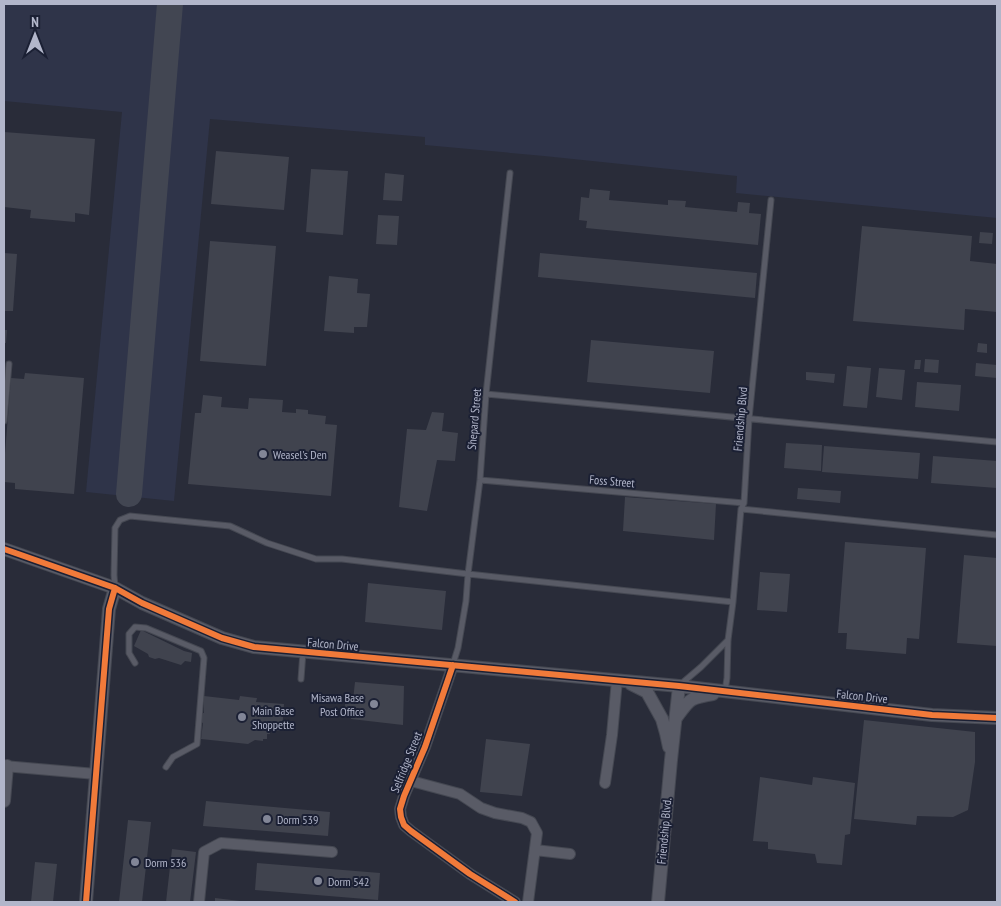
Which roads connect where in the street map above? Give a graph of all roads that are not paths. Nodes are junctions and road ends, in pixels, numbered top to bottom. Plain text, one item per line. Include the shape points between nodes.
1 (510, 173) dead end
2 (771, 200) dead end
3 (9, 364) dead end
4 (486, 394) junction
5 (749, 419) junction
6 (4, 421) edge
7 (997, 442) edge
8 (480, 480) junction
9 (744, 503) junction
10 (742, 509) junction
11 (997, 535) edge
12 (4, 548) edge
13 (468, 574) junction
14 (115, 588) junction
15 (733, 602) junction
16 (728, 640) junction
17 (302, 652) junction
18 (135, 663) dead end
19 (453, 664) junction
20 (301, 679) dead end
21 (621, 681) junction
22 (679, 686) junction
23 (725, 692) junction
24 (676, 718) junction
25 (997, 718) edge
26 (670, 760) junction
27 (5, 766) edge
28 (166, 767) dead end
29 (96, 774) junction
30 (411, 781) junction
31 (605, 783) dead end
32 (4, 801) edge
33 (535, 850) junction
34 (332, 852) dead end
35 (570, 854) dead end
36 (86, 902) edge
37 (199, 902) edge
38 (515, 902) edge
39 (528, 902) edge
40 (658, 902) edge

1 - 4 lane, Shepard Street
2 - 5 lane, Friendship Blvd
3 - 6 lane
4 - 5 lane
4 - 8 lane, Shepard Street
5 - 7 lane
5 - 9 lane, Friendship Blvd
8 - 9 lane, Foss Street
8 - 13 lane, Shepard Street
9 - 10 lane, Friendship Blvd
10 - 11 lane
10 - 15 lane, Friendship Blvd
12 - 14 street, Falcon Drive
13 - 14 lane via 316,558 267,543 230,526 130,516 120,520 115,528
13 - 15 lane
13 - 19 lane, Shepard Street
14 - 17 street, Falcon Drive via 222,638 254,647
14 - 29 street via 109,609
15 - 16 lane, Friendship Blvd
16 - 22 lane
16 - 23 lane, Friendship Blvd
17 - 19 street, Falcon Drive
17 - 20 lane
18 - 28 lane via 128,653 129,634 136,627 146,628 201,651 204,658 197,744 173,757
19 - 21 street, Falcon Drive
19 - 30 street, Selfridge Street
21 - 22 street, Falcon Drive
21 - 26 street, Friendship Blvd. via 647,692 662,719
21 - 31 street
22 - 23 street, Falcon Drive
22 - 24 street, Friendship Blvd.
23 - 24 street via 690,700
23 - 25 street, Falcon Drive via 932,715
24 - 26 street, Friendship Blvd.
26 - 40 street, Friendship Blvd.
27 - 29 street
27 - 32 street
29 - 36 street
30 - 33 street via 460,794 480,808 531,822 537,833
30 - 38 street, Selfridge Street via 400,809 404,825 470,874
33 - 35 street
33 - 39 street
34 - 37 street via 221,843 204,852

